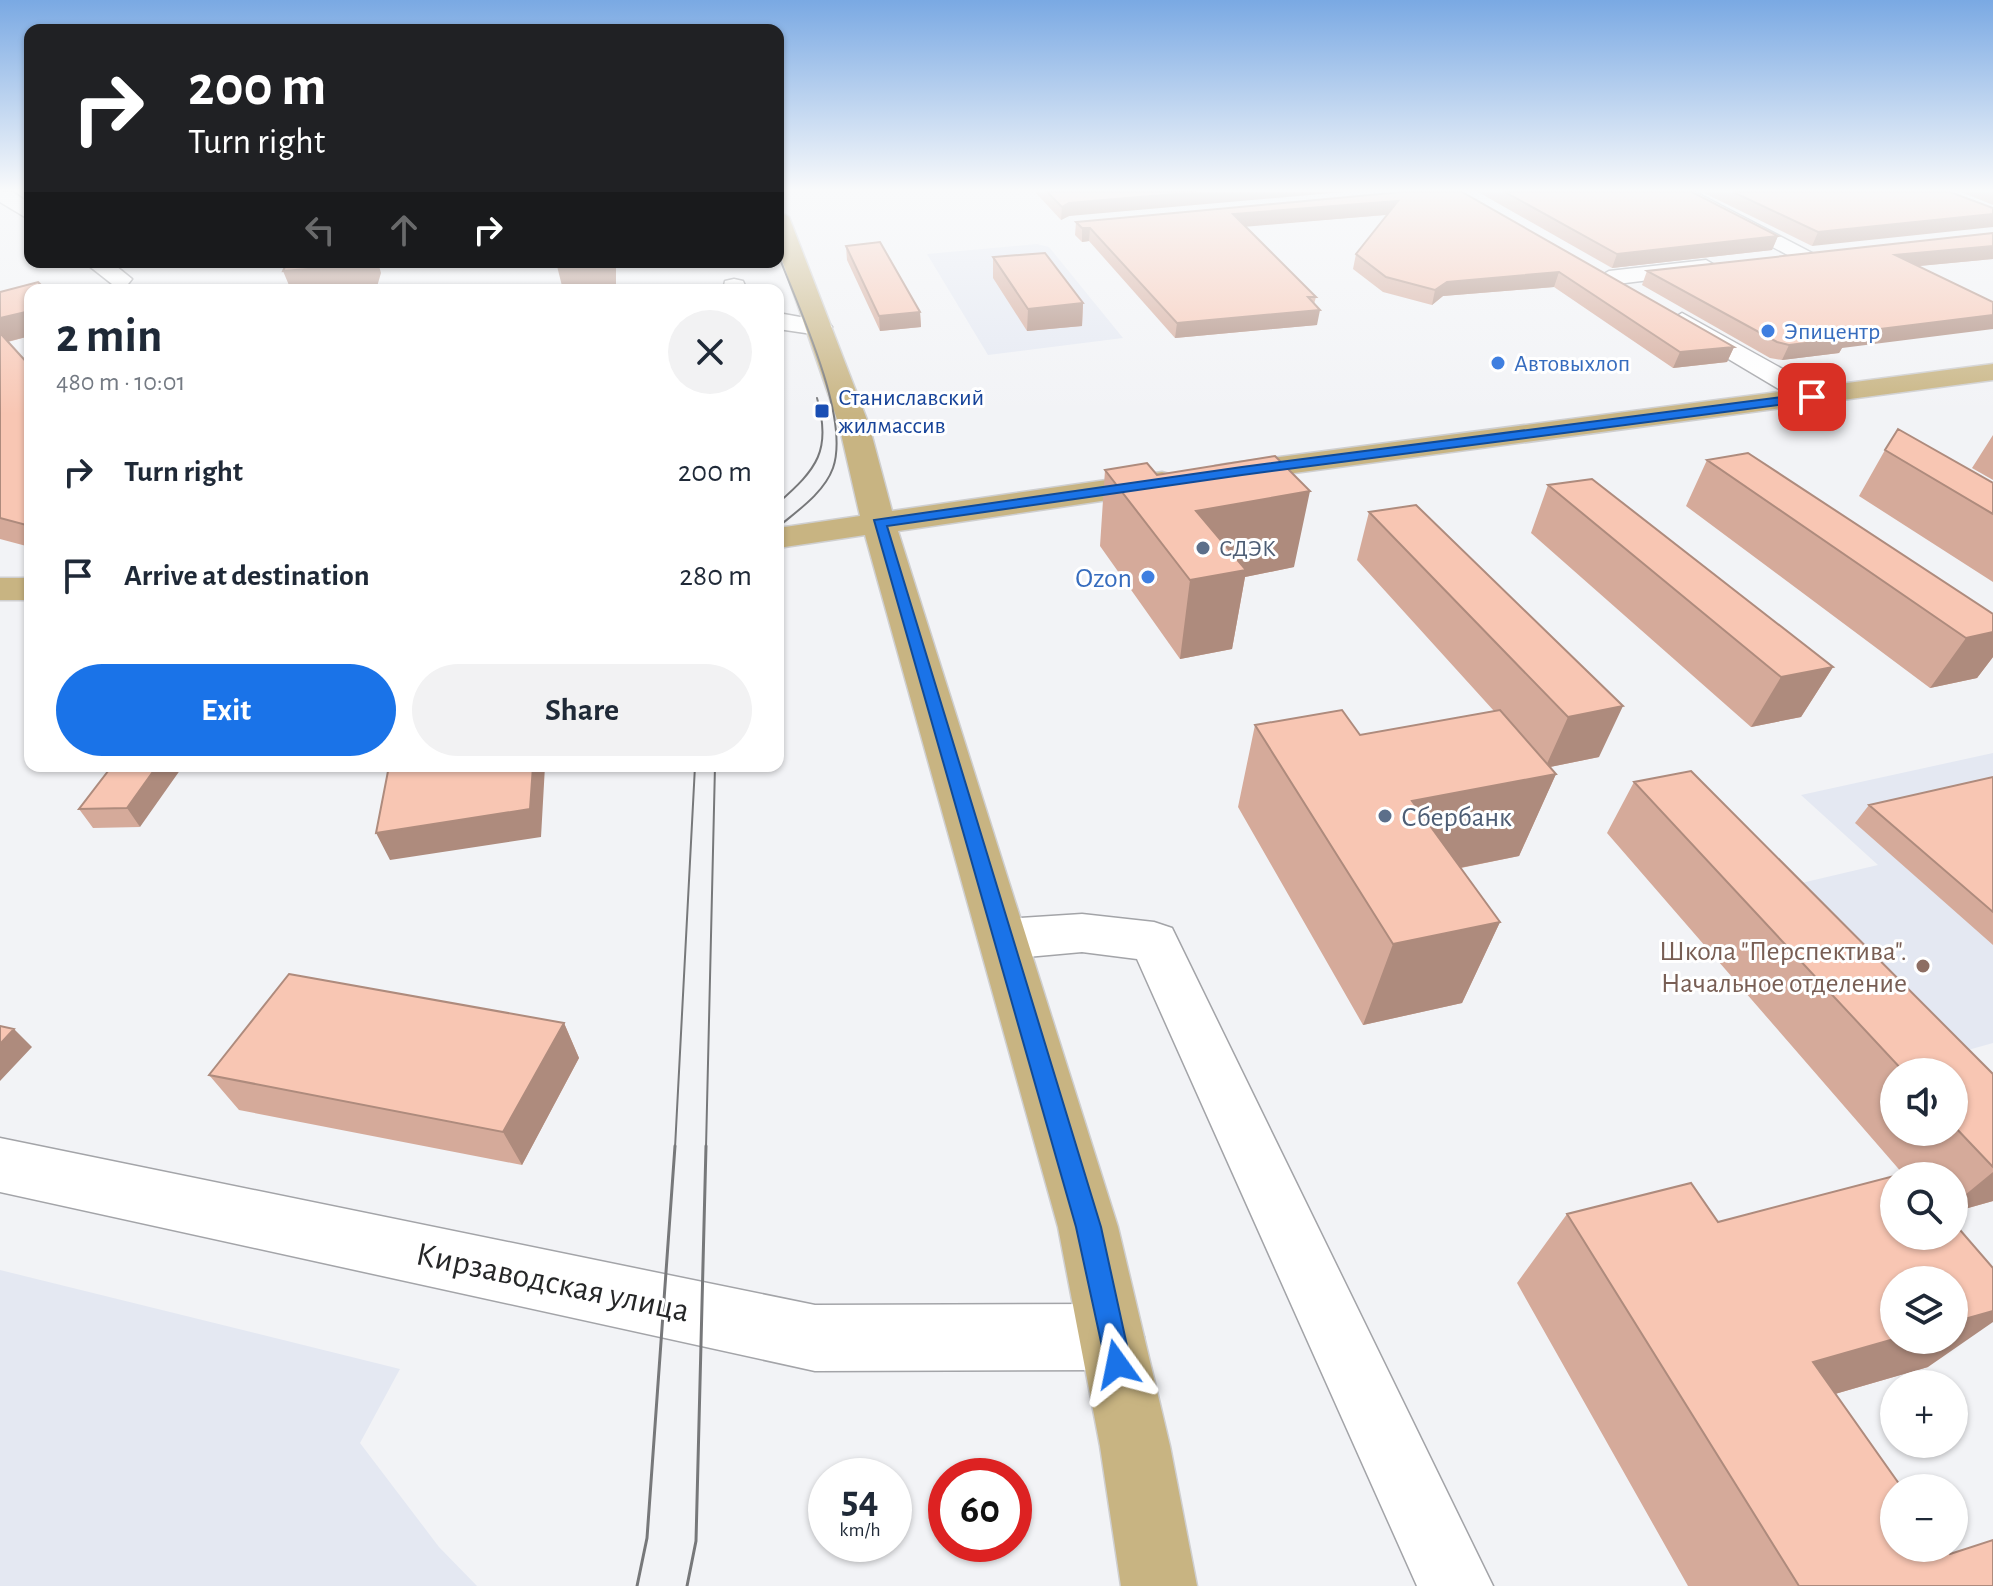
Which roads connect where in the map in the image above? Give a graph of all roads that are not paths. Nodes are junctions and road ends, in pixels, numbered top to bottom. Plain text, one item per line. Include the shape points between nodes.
1 (793, 266) edge
2 (1588, 266) edge
3 (1713, 266) edge
4 (104, 268) edge
5 (1609, 278) junction
6 (120, 279) dead end
7 (784, 322) edge
8 (811, 327) junction
9 (784, 334) edge
10 (1993, 372) edge
11 (1812, 397) junction
12 (879, 523) junction
13 (784, 537) edge
14 (0, 589) edge
15 (24, 589) edge
16 (1004, 939) junction
17 (0, 1165) edge
18 (1111, 1337) junction
19 (1159, 1586) edge
20 (1455, 1586) edge

1 - 8 main road
2 - 5 street
3 - 5 street
4 - 6 street
5 - 11 street
7 - 8 street
8 - 9 street
8 - 12 main road via 854,425
10 - 11 main road
11 - 12 main road
12 - 13 main road
12 - 16 main road
14 - 15 main road
16 - 18 main road via 1088,1227
16 - 20 street via 1082,933 1154,942
17 - 18 street, Кирзаводская улица via 815,1338
18 - 19 main road

